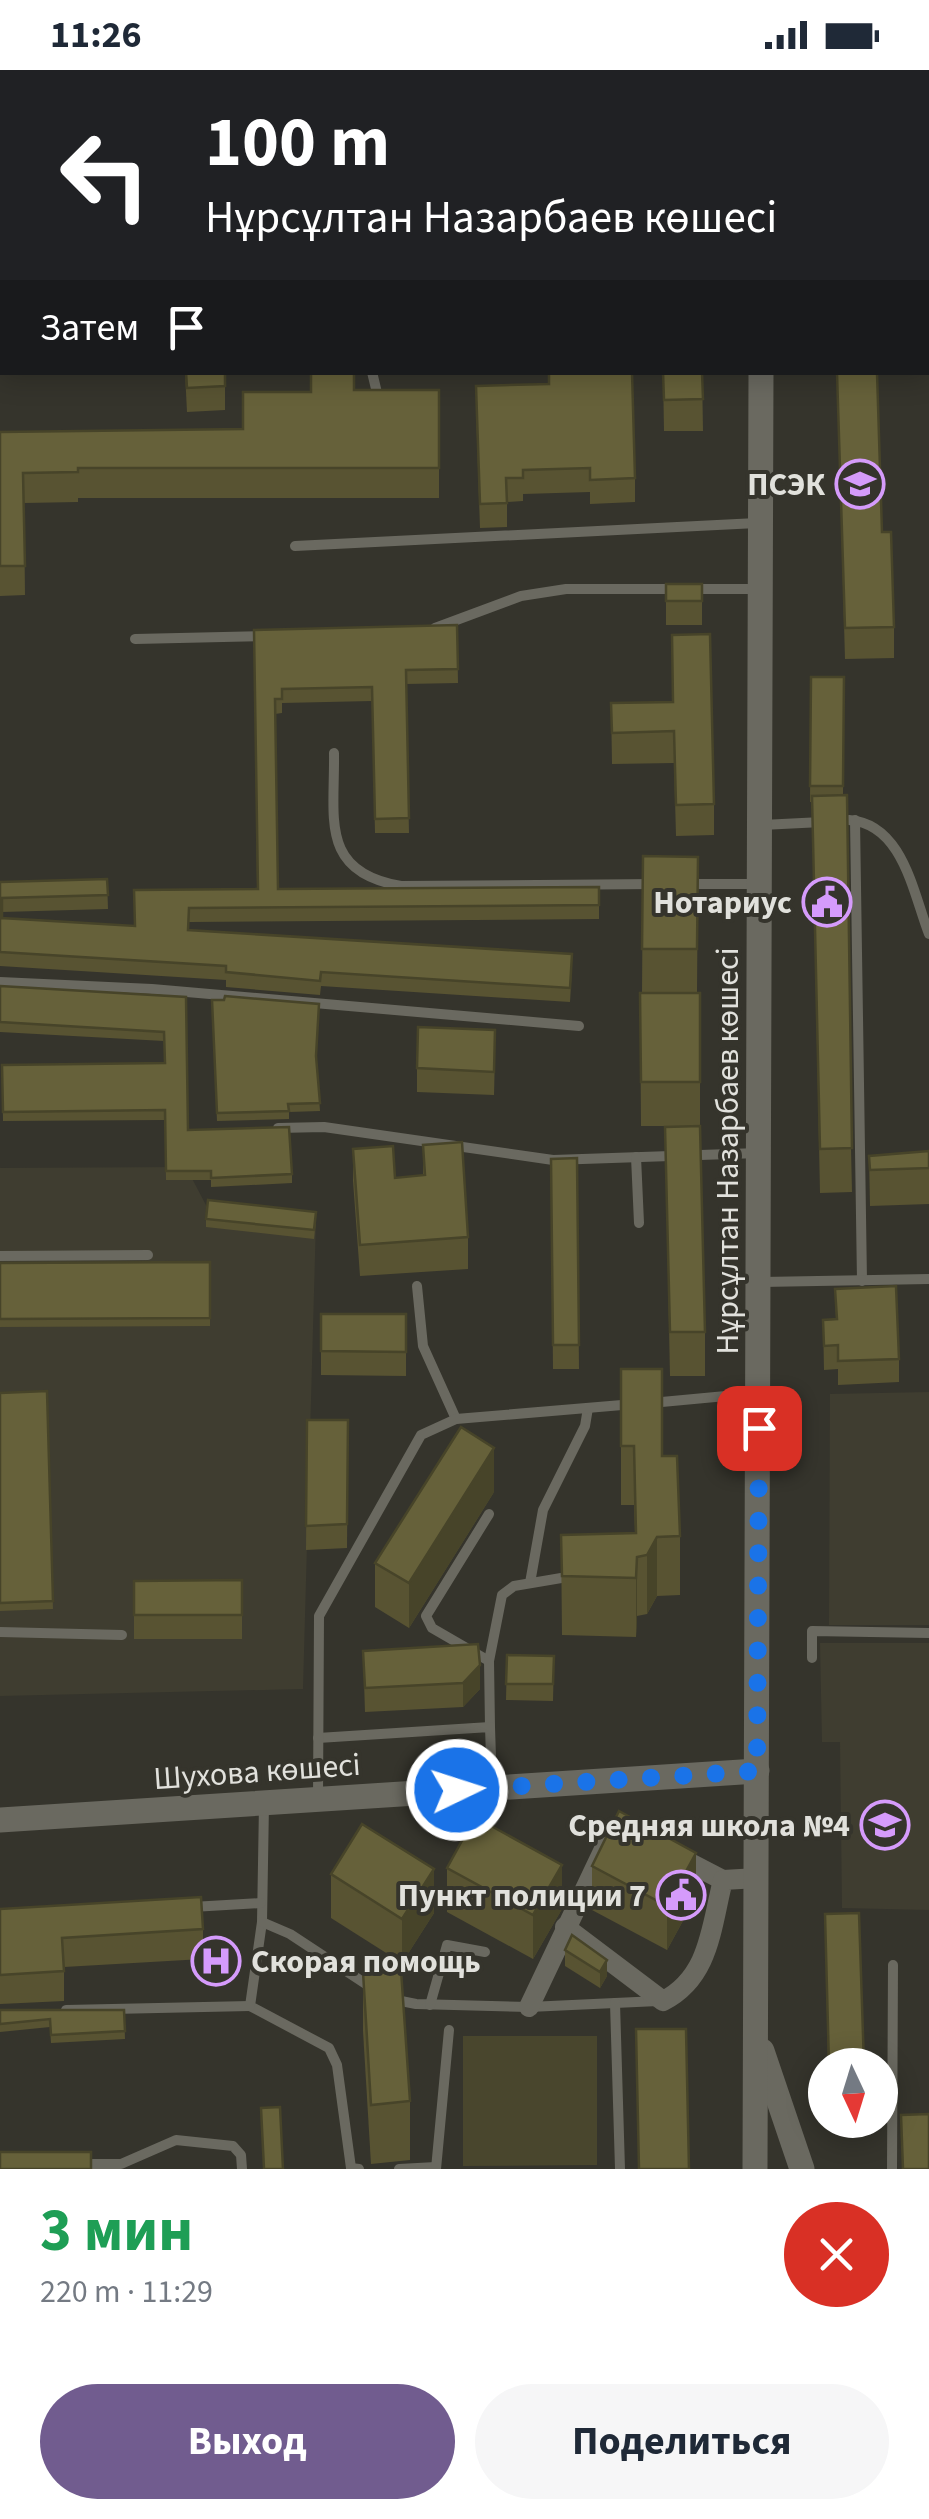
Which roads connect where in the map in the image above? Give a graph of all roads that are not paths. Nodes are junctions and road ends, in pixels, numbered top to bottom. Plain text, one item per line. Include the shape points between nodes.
1 (373, 375) edge
2 (760, 375) edge
3 (378, 397) edge
4 (763, 522) junction
5 (295, 546) dead end
6 (763, 588) junction
7 (422, 632) edge
8 (269, 636) edge
9 (135, 639) dead end
10 (334, 753) dead end
11 (854, 820) junction
12 (761, 825) junction
13 (761, 884) junction
14 (929, 896) edge
15 (915, 897) junction
16 (929, 934) edge
17 (0, 982) edge
18 (579, 1026) dead end
19 (270, 1128) edge
20 (760, 1152) junction
21 (636, 1157) junction
22 (638, 1223) dead end
23 (148, 1255) dead end
24 (0, 1256) edge
25 (862, 1280) junction
26 (929, 1280) edge
27 (758, 1282) junction
28 (417, 1286) dead end
29 (759, 1392) junction
30 (588, 1408) junction
31 (456, 1419) junction
32 (489, 1514) dead end
33 (595, 1573) edge
34 (530, 1583) junction
35 (0, 1632) edge
36 (929, 1633) edge
37 (122, 1635) dead end
38 (812, 1658) dead end
39 (488, 1661) junction
40 (490, 1727) junction
41 (318, 1738) junction
42 (757, 1771) junction
43 (492, 1788) junction
44 (318, 1799) junction
45 (264, 1803) junction
46 (0, 1820) edge
47 (630, 1836) edge
48 (653, 1844) edge
49 (758, 1878) junction
50 (723, 1880) junction
51 (261, 1904) junction
52 (173, 1908) edge
53 (262, 1922) junction
54 (565, 1927) junction
55 (485, 1952) dead end
56 (893, 1966) dead end
57 (662, 2001) junction
58 (614, 2003) junction
59 (430, 2005) junction
60 (250, 2006) junction
61 (529, 2007) junction
62 (58, 2010) edge
63 (449, 2030) dead end
64 (755, 2032) junction
65 (69, 2164) edge
66 (121, 2167) edge
67 (436, 2168) edge
68 (242, 2169) edge
69 (351, 2169) edge
70 (359, 2169) edge
71 (399, 2169) edge
72 (620, 2169) edge
73 (755, 2169) edge
74 (802, 2169) edge
75 (892, 2169) edge

1 - 3 lane
2 - 4 main road, Нұрсұлтан Назарбаев көшесі
4 - 5 lane
4 - 6 main road, Нұрсұлтан Назарбаев көшесі
6 - 7 lane via 566,589 521,596
6 - 12 main road, Нұрсұлтан Назарбаев көшесі
8 - 9 lane
10 - 13 lane via 335,837 347,864 374,879 400,886
11 - 12 lane
11 - 15 lane via 894,846
11 - 25 lane
12 - 13 main road, Нұрсұлтан Назарбаев көшесі
13 - 20 main road, Нұрсұлтан Назарбаев көшесі
14 - 15 lane
15 - 16 lane
17 - 18 lane
19 - 21 lane via 324,1127 553,1160
20 - 21 lane
20 - 27 main road, Нұрсұлтан Назарбаев көшесі
21 - 22 lane
23 - 24 lane
25 - 26 lane
25 - 27 lane
27 - 29 main road, Нұрсұлтан Назарбаев көшесі
28 - 31 lane via 424,1346
29 - 30 lane
29 - 42 main road, Нұрсұлтан Назарбаев көшесі
30 - 31 lane
30 - 34 lane via 543,1510
31 - 41 lane via 421,1434 322,1608
32 - 39 lane via 426,1616 432,1628
33 - 34 lane
34 - 39 lane via 502,1594
35 - 37 lane
36 - 38 lane via 812,1632
39 - 40 lane
40 - 41 lane
40 - 43 lane
41 - 44 lane
42 - 43 main road, Шухова көшесі
42 - 49 main road, Нұрсұлтан Назарбаев көшесі
43 - 44 main road, Шухова көшесі
44 - 45 main road, Шухова көшесі
45 - 46 main road, Шухова көшесі
45 - 51 lane
47 - 54 street via 606,1846
48 - 50 street
49 - 50 street
49 - 64 main road, Нұрсұлтан Назарбаев көшесі
50 - 57 street via 698,1972
51 - 52 lane
51 - 53 lane
53 - 59 lane via 384,1996
53 - 60 lane
54 - 57 street
54 - 61 street
55 - 59 lane via 447,1945
56 - 75 lane
57 - 58 lane
58 - 61 lane
58 - 72 lane
59 - 61 lane
60 - 62 lane
60 - 69 lane via 329,2048
63 - 67 lane
64 - 73 main road, Нұрсұлтан Назарбаев көшесі
64 - 74 main road
65 - 66 lane
66 - 68 lane via 163,2142 191,2139 233,2146
67 - 71 lane
69 - 70 lane

